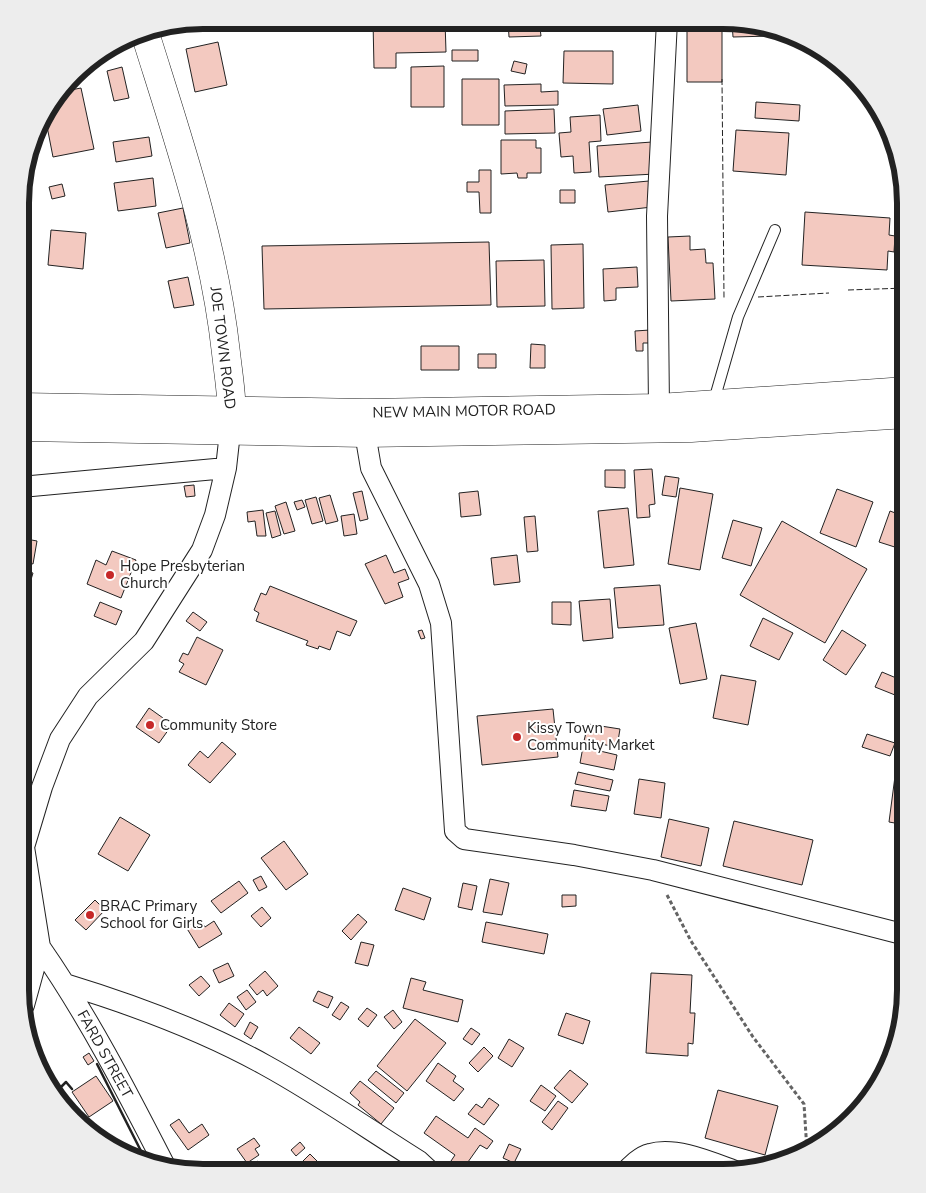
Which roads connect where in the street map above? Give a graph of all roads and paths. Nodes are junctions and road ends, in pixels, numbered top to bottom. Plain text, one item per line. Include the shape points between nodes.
1 (667, 29) edge
2 (147, 38) edge
3 (775, 230) dead end
4 (897, 393) edge
5 (712, 405) junction
6 (29, 407) edge
7 (659, 408) junction
8 (897, 415) edge
9 (232, 422) junction
10 (29, 427) edge
11 (365, 433) junction
12 (226, 468) junction
13 (29, 486) edge
14 (29, 828) edge
15 (654, 870) junction
16 (29, 888) edge
17 (897, 932) edge
18 (40, 947) junction
19 (65, 984) junction
20 (29, 987) edge
21 (806, 1143) edge
22 (161, 1159) edge
23 (421, 1164) edge
24 (636, 1164) edge
25 (716, 1164) edge

1 - 7 street via 657,216
2 - 9 main road, JOE TOWN ROAD via 198,204 222,312
3 - 5 lane via 738,317
4 - 5 main road, NEW MAIN MOTOR ROAD
5 - 7 main road, NEW MAIN MOTOR ROAD
6 - 9 main road, NEW MAIN MOTOR ROAD
7 - 9 main road, NEW MAIN MOTOR ROAD via 366,413
8 - 11 main road, NEW MAIN MOTOR ROAD via 691,428
9 - 10 main road, NEW MAIN MOTOR ROAD
9 - 11 main road, NEW MAIN MOTOR ROAD
9 - 12 street, JOE TOWN ROAD
11 - 15 street via 371,468 429,584 441,623 457,835 464,839
12 - 13 street
12 - 14 street, JOE TOWN ROAD via 215,515 202,550 144,640 88,696 60,739
15 - 17 street
15 - 21 path via 691,942 753,1037 804,1104
16 - 18 street, JOE TOWN ROAD
18 - 19 street, FARD STREET
18 - 20 street, JOE TOWN ROAD
19 - 22 street, FARD STREET via 118,1074
19 - 23 street via 136,1006 264,1064
24 - 25 street via 649,1154 667,1153 694,1156

